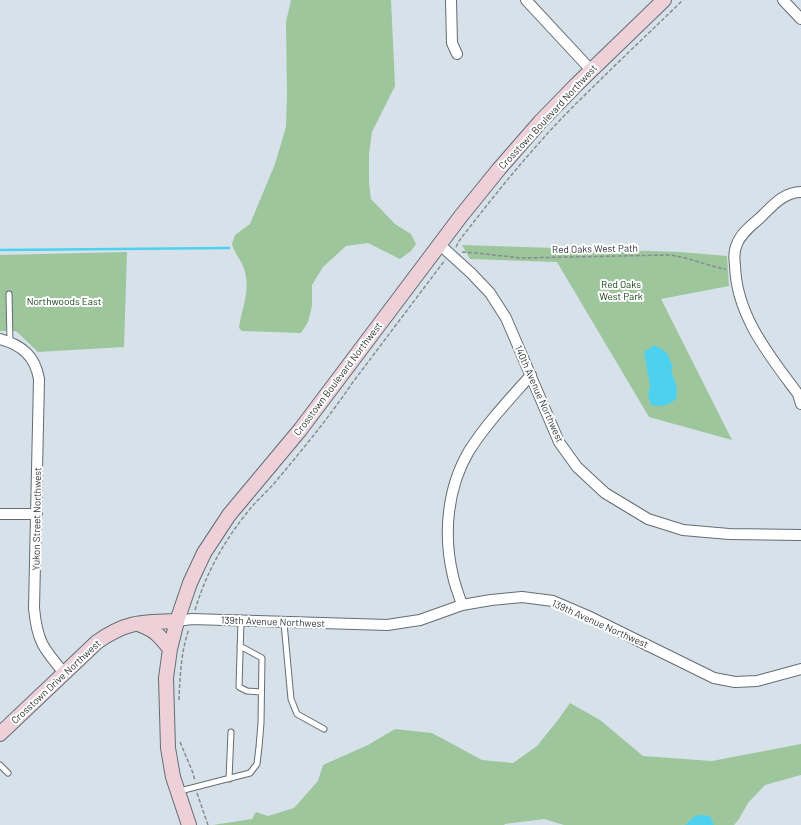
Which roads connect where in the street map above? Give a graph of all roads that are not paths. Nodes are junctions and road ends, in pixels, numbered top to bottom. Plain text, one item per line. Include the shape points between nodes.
1 (451, 0) edge
2 (526, 0) edge
3 (664, 0) edge
4 (783, 0) edge
5 (801, 19) edge
6 (457, 54) dead end
7 (591, 70) junction
8 (801, 192) edge
9 (439, 244) junction
10 (10, 294) dead end
11 (0, 339) edge
12 (10, 342) junction
13 (531, 375) junction
14 (800, 393) edge
15 (801, 404) edge
16 (0, 514) edge
17 (37, 514) junction
18 (801, 535) edge
19 (462, 605) junction
20 (177, 621) junction
21 (241, 621) junction
22 (136, 623) junction
23 (284, 623) junction
24 (240, 646) junction
25 (170, 649) junction
26 (801, 669) edge
27 (64, 673) junction
28 (261, 692) junction
29 (324, 729) dead end
30 (231, 732) dead end
31 (0, 734) edge
32 (0, 765) edge
33 (8, 773) dead end
34 (229, 779) junction
35 (177, 792) junction
36 (189, 825) edge

1 - 6 street via 452,42
2 - 7 street
3 - 7 street, Crosstown Boulevard Northwest
4 - 5 street
7 - 9 street, Crosstown Boulevard Northwest via 514,150
8 - 14 street via 780,198 742,235 736,246 735,270 740,298 757,336
9 - 13 street, 140th Avenue Northwest via 490,293 506,318
9 - 20 street, Crosstown Boulevard Northwest via 314,412 221,526 197,566
10 - 12 lane
11 - 12 street
12 - 17 street, Yukon Street Northwest via 31,358 37,368 39,379
13 - 18 street, 140th Avenue Northwest via 559,442 577,467 605,493 648,519 683,530 729,534
13 - 19 street via 497,414 469,452 455,481 448,512 448,541 453,575
14 - 15 street
16 - 17 street
17 - 27 street, Yukon Street Northwest via 34,608 36,626 45,650
19 - 23 street, 139th Avenue Northwest via 420,620 387,625
19 - 26 street, 139th Avenue Northwest via 522,597 553,601 714,678 735,682 757,681
20 - 21 street, 139th Avenue Northwest
20 - 22 street, Crosstown Drive Northwest
20 - 25 street, Crosstown Boulevard Northwest
21 - 23 street, 139th Avenue Northwest
21 - 24 lane
22 - 25 street via 151,629
22 - 27 street, Crosstown Drive Northwest via 111,632
23 - 29 lane via 291,699 297,714
24 - 28 lane via 262,658
24 - 28 lane via 239,687 247,691
25 - 35 street, Crosstown Boulevard Northwest via 166,678 168,748
27 - 31 street, Crosstown Drive Northwest
28 - 34 lane via 257,764 250,773
30 - 34 lane
32 - 33 lane
34 - 35 lane
35 - 36 street, Crosstown Boulevard Northwest

